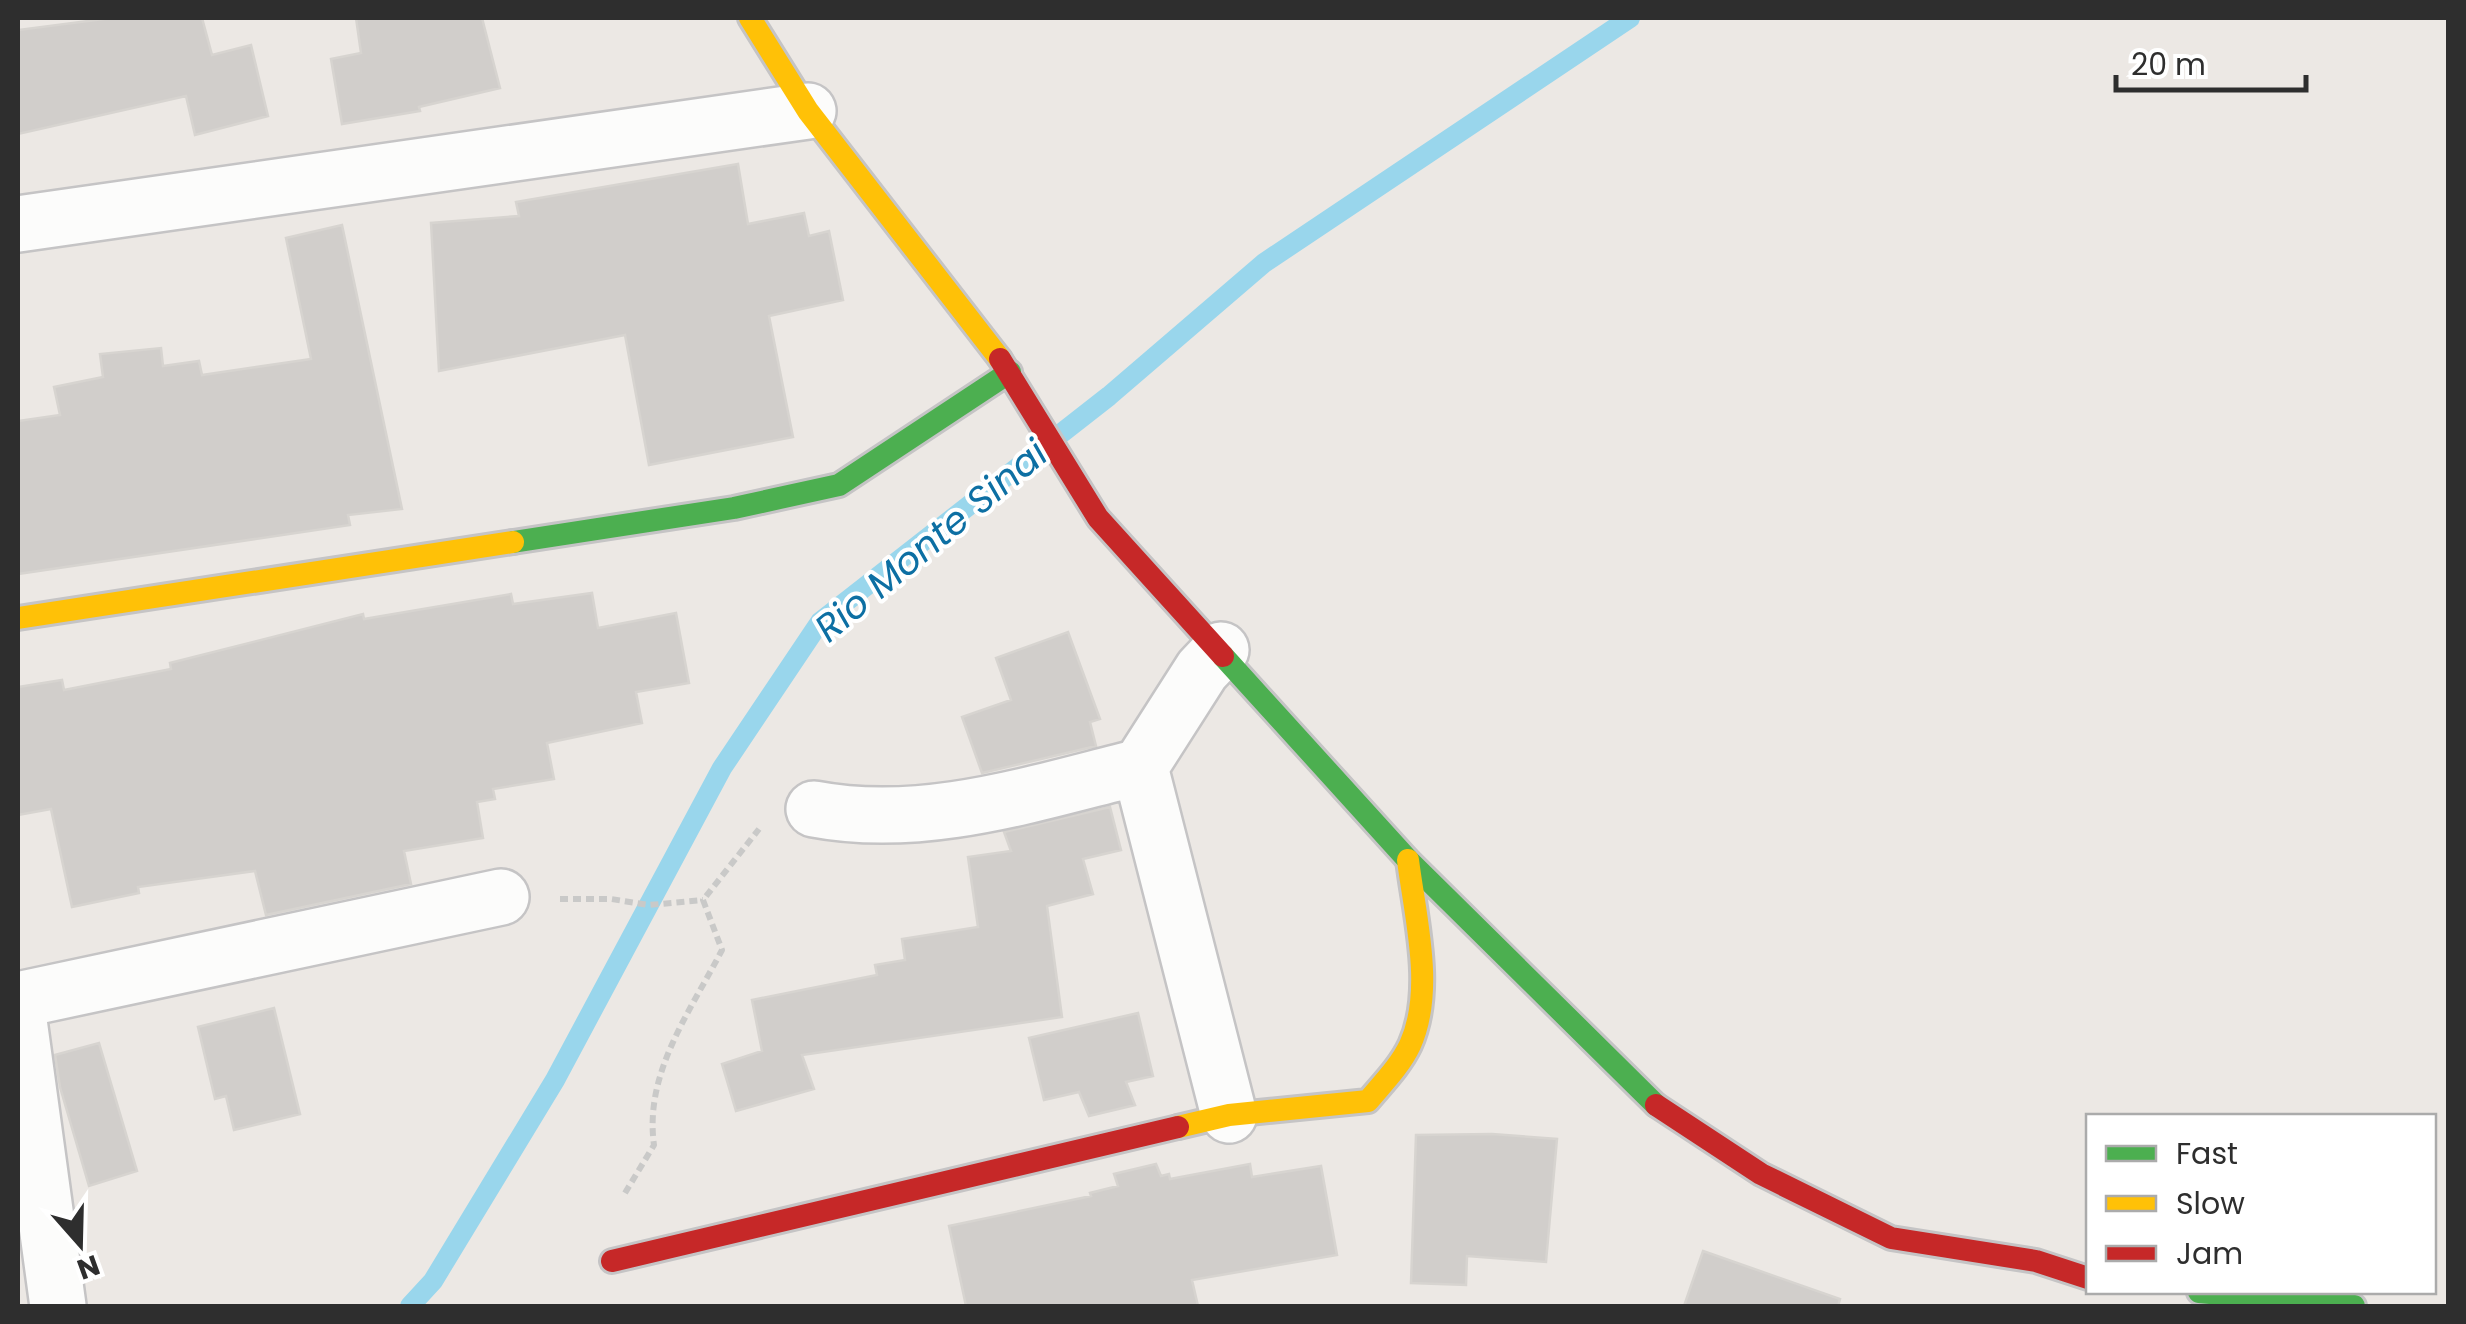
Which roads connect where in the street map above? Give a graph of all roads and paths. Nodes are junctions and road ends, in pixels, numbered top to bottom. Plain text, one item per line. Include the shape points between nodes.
1 (750, 18) edge
2 (808, 111) junction
3 (18, 224) edge
4 (1010, 372) junction
5 (18, 618) edge
6 (1222, 650) junction
7 (1140, 767) junction
8 (814, 809) joint
9 (1408, 860) junction
10 (501, 897) joint
11 (703, 900) junction
12 (18, 1000) edge
13 (18, 1014) edge
14 (1228, 1116) junction
15 (612, 1261) joint
16 (2086, 1277) edge
17 (2220, 1294) edge
18 (58, 1306) edge
19 (2354, 1306) edge

1 - 2 street
2 - 3 street
2 - 4 street
4 - 5 street via 839,485 734,508
4 - 6 street via 1098,518
6 - 7 street
6 - 9 street
7 - 8 street via 930,813
7 - 14 street
8 - 11 path via 774,806
9 - 14 street via 1420,994 1415,1033 1398,1064 1368,1101
9 - 16 street via 1663,1111 1762,1174 1891,1238 2036,1261
10 - 11 path via 650,905
10 - 12 street
11 - 15 path via 722,950 670,1043 650,1113 654,1145 629,1189 601,1215 597,1247
13 - 18 street
14 - 15 street
17 - 19 street

